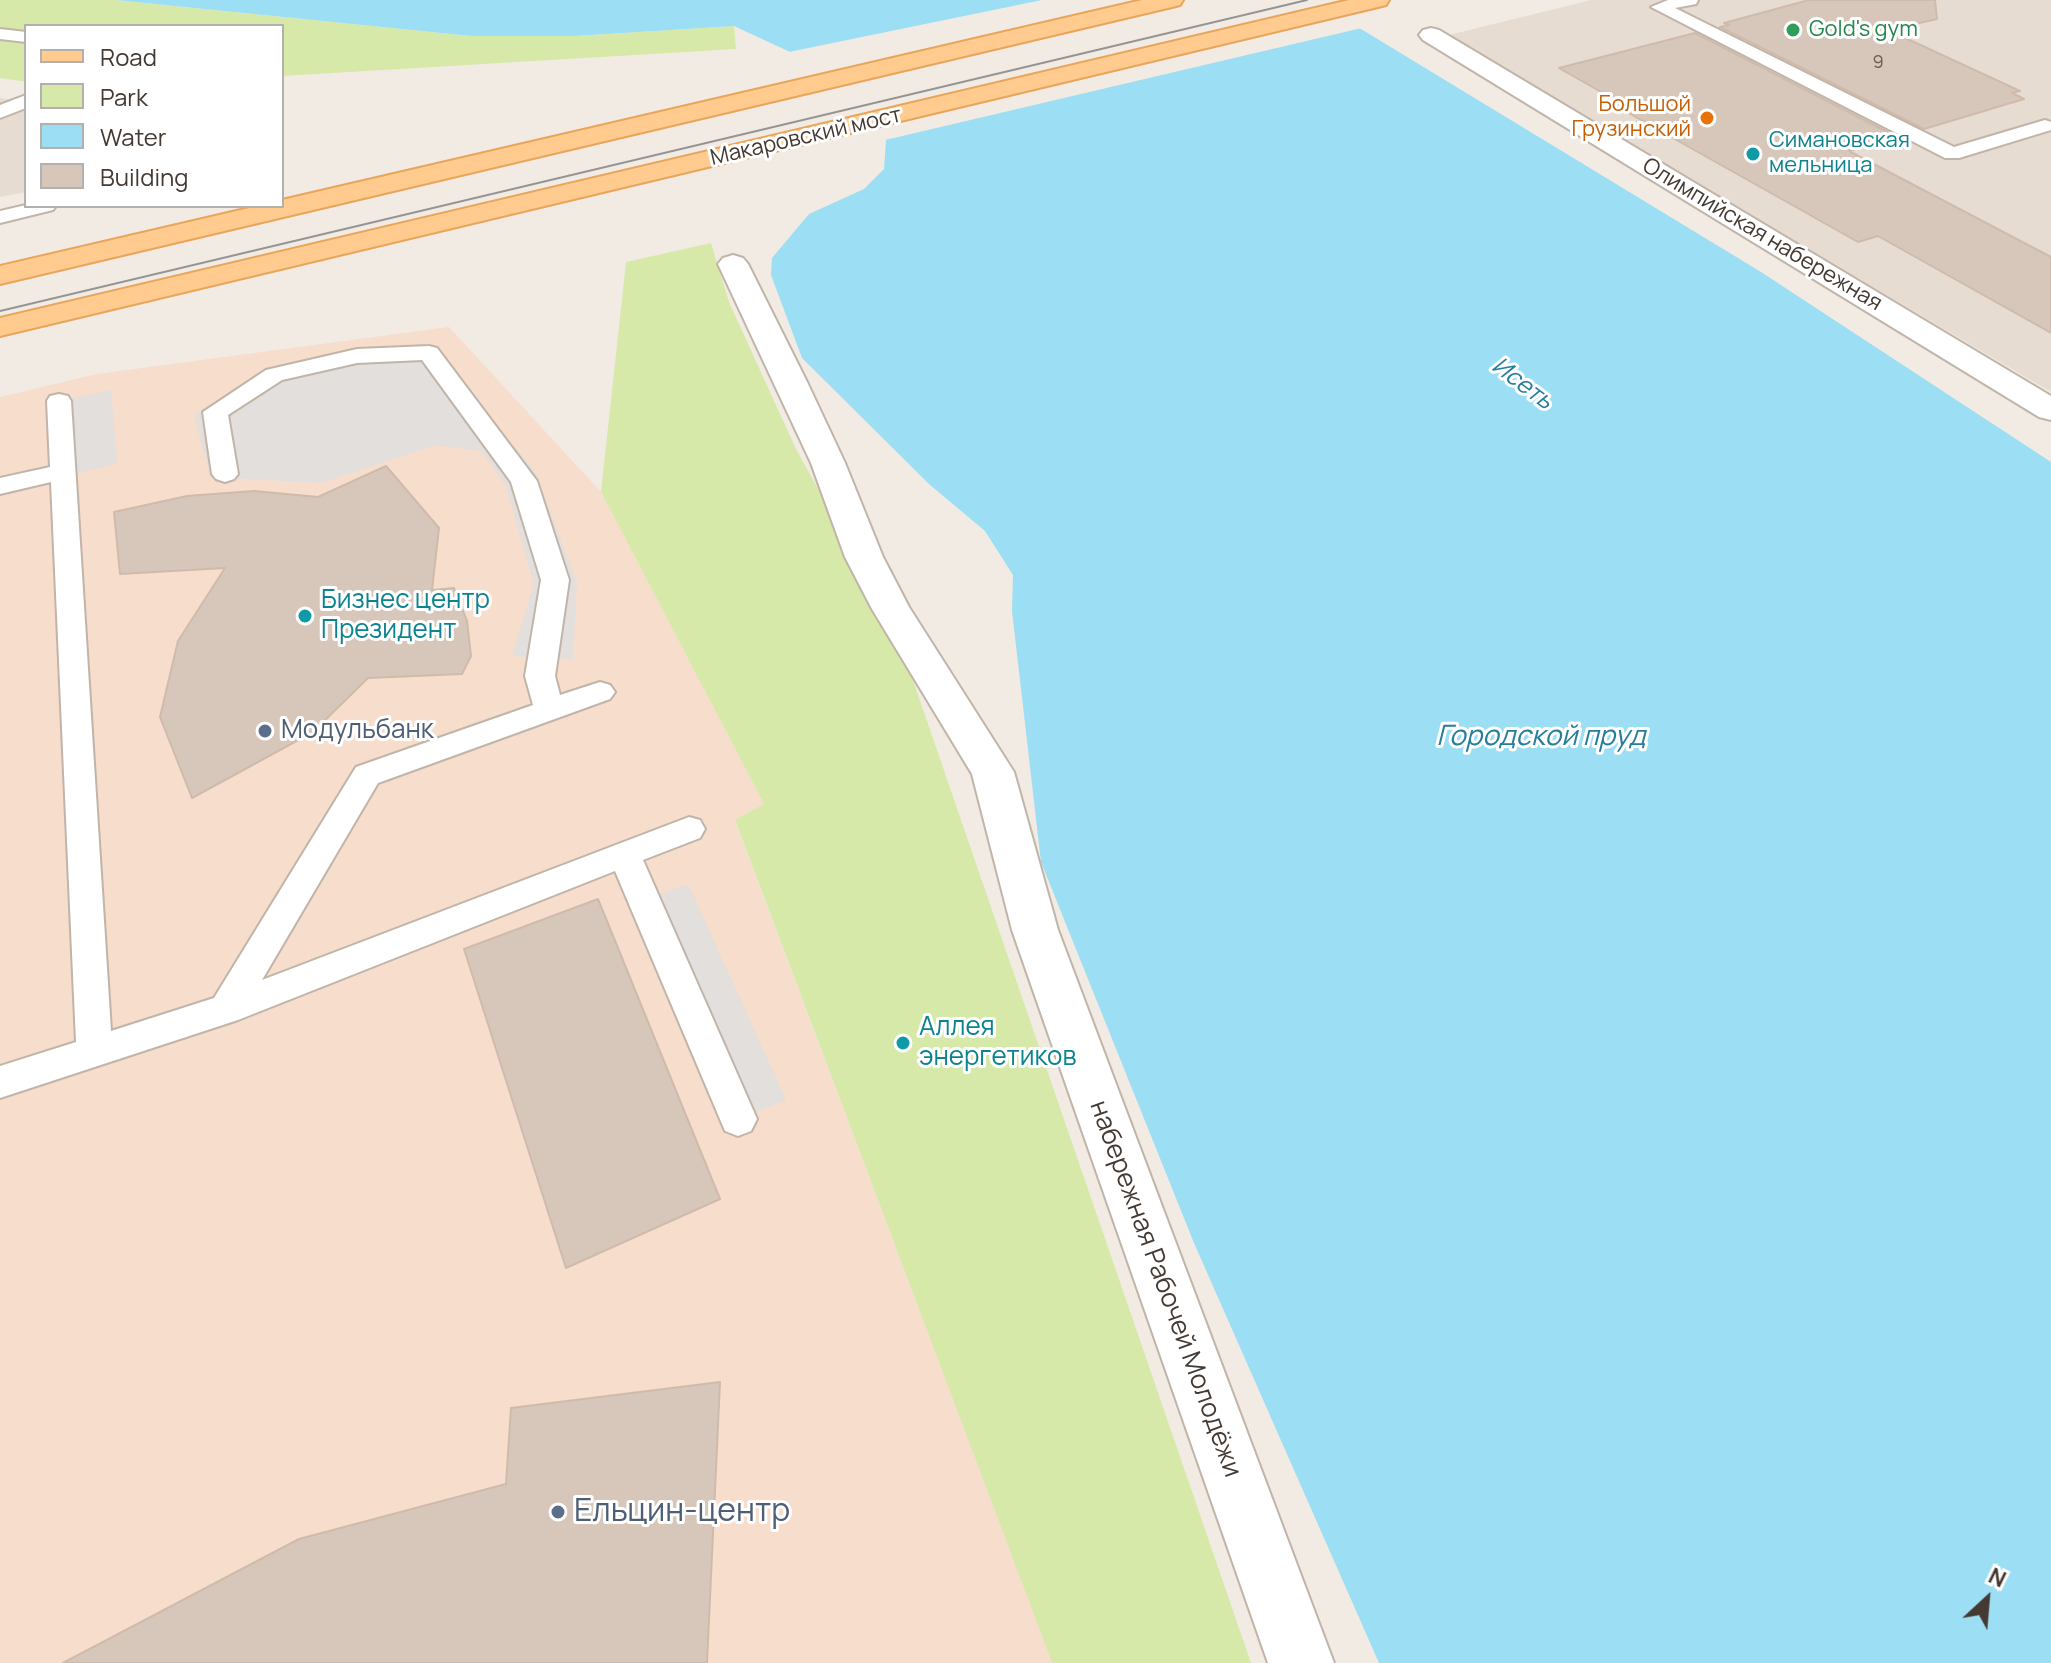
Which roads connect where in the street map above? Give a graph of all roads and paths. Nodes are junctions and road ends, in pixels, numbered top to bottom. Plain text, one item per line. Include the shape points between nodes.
1 (1172, 0) edge
2 (1378, 0) edge
3 (1690, 0) edge
4 (0, 34) edge
5 (1431, 35) dead end
6 (24, 37) edge
7 (24, 102) edge
8 (0, 112) edge
9 (2045, 126) dead end
10 (284, 206) edge
11 (38, 208) edge
12 (276, 208) edge
13 (0, 217) edge
14 (733, 264) dead end
15 (0, 275) edge
16 (0, 327) edge
17 (59, 401) dead end
18 (2051, 410) edge
19 (62, 472) junction
20 (225, 474) dead end
21 (0, 486) edge
22 (600, 692) dead end
23 (549, 711) junction
24 (689, 829) dead end
25 (624, 854) junction
26 (226, 1009) junction
27 (94, 1052) junction
28 (0, 1082) edge
29 (738, 1119) dead end
30 (1301, 1663) edge

1 - 10 main road, Макаровский мост
2 - 16 main road, Макаровский мост
3 - 9 lane via 1659,7 1952,154
4 - 6 lane
5 - 18 street, Олимпийская набережная
7 - 8 lane
11 - 13 lane
12 - 15 main road, Макаровский мост
14 - 30 street, набережная Рабочей Молодёжи via 822,450 864,557 993,772 1035,930
17 - 19 lane
19 - 21 lane
19 - 27 lane
20 - 23 lane via 215,412 274,375 357,356 429,353 524,481 555,580 540,676
22 - 23 lane
23 - 26 lane via 367,775
24 - 25 lane
25 - 26 lane
25 - 29 lane
26 - 27 lane
27 - 28 lane

